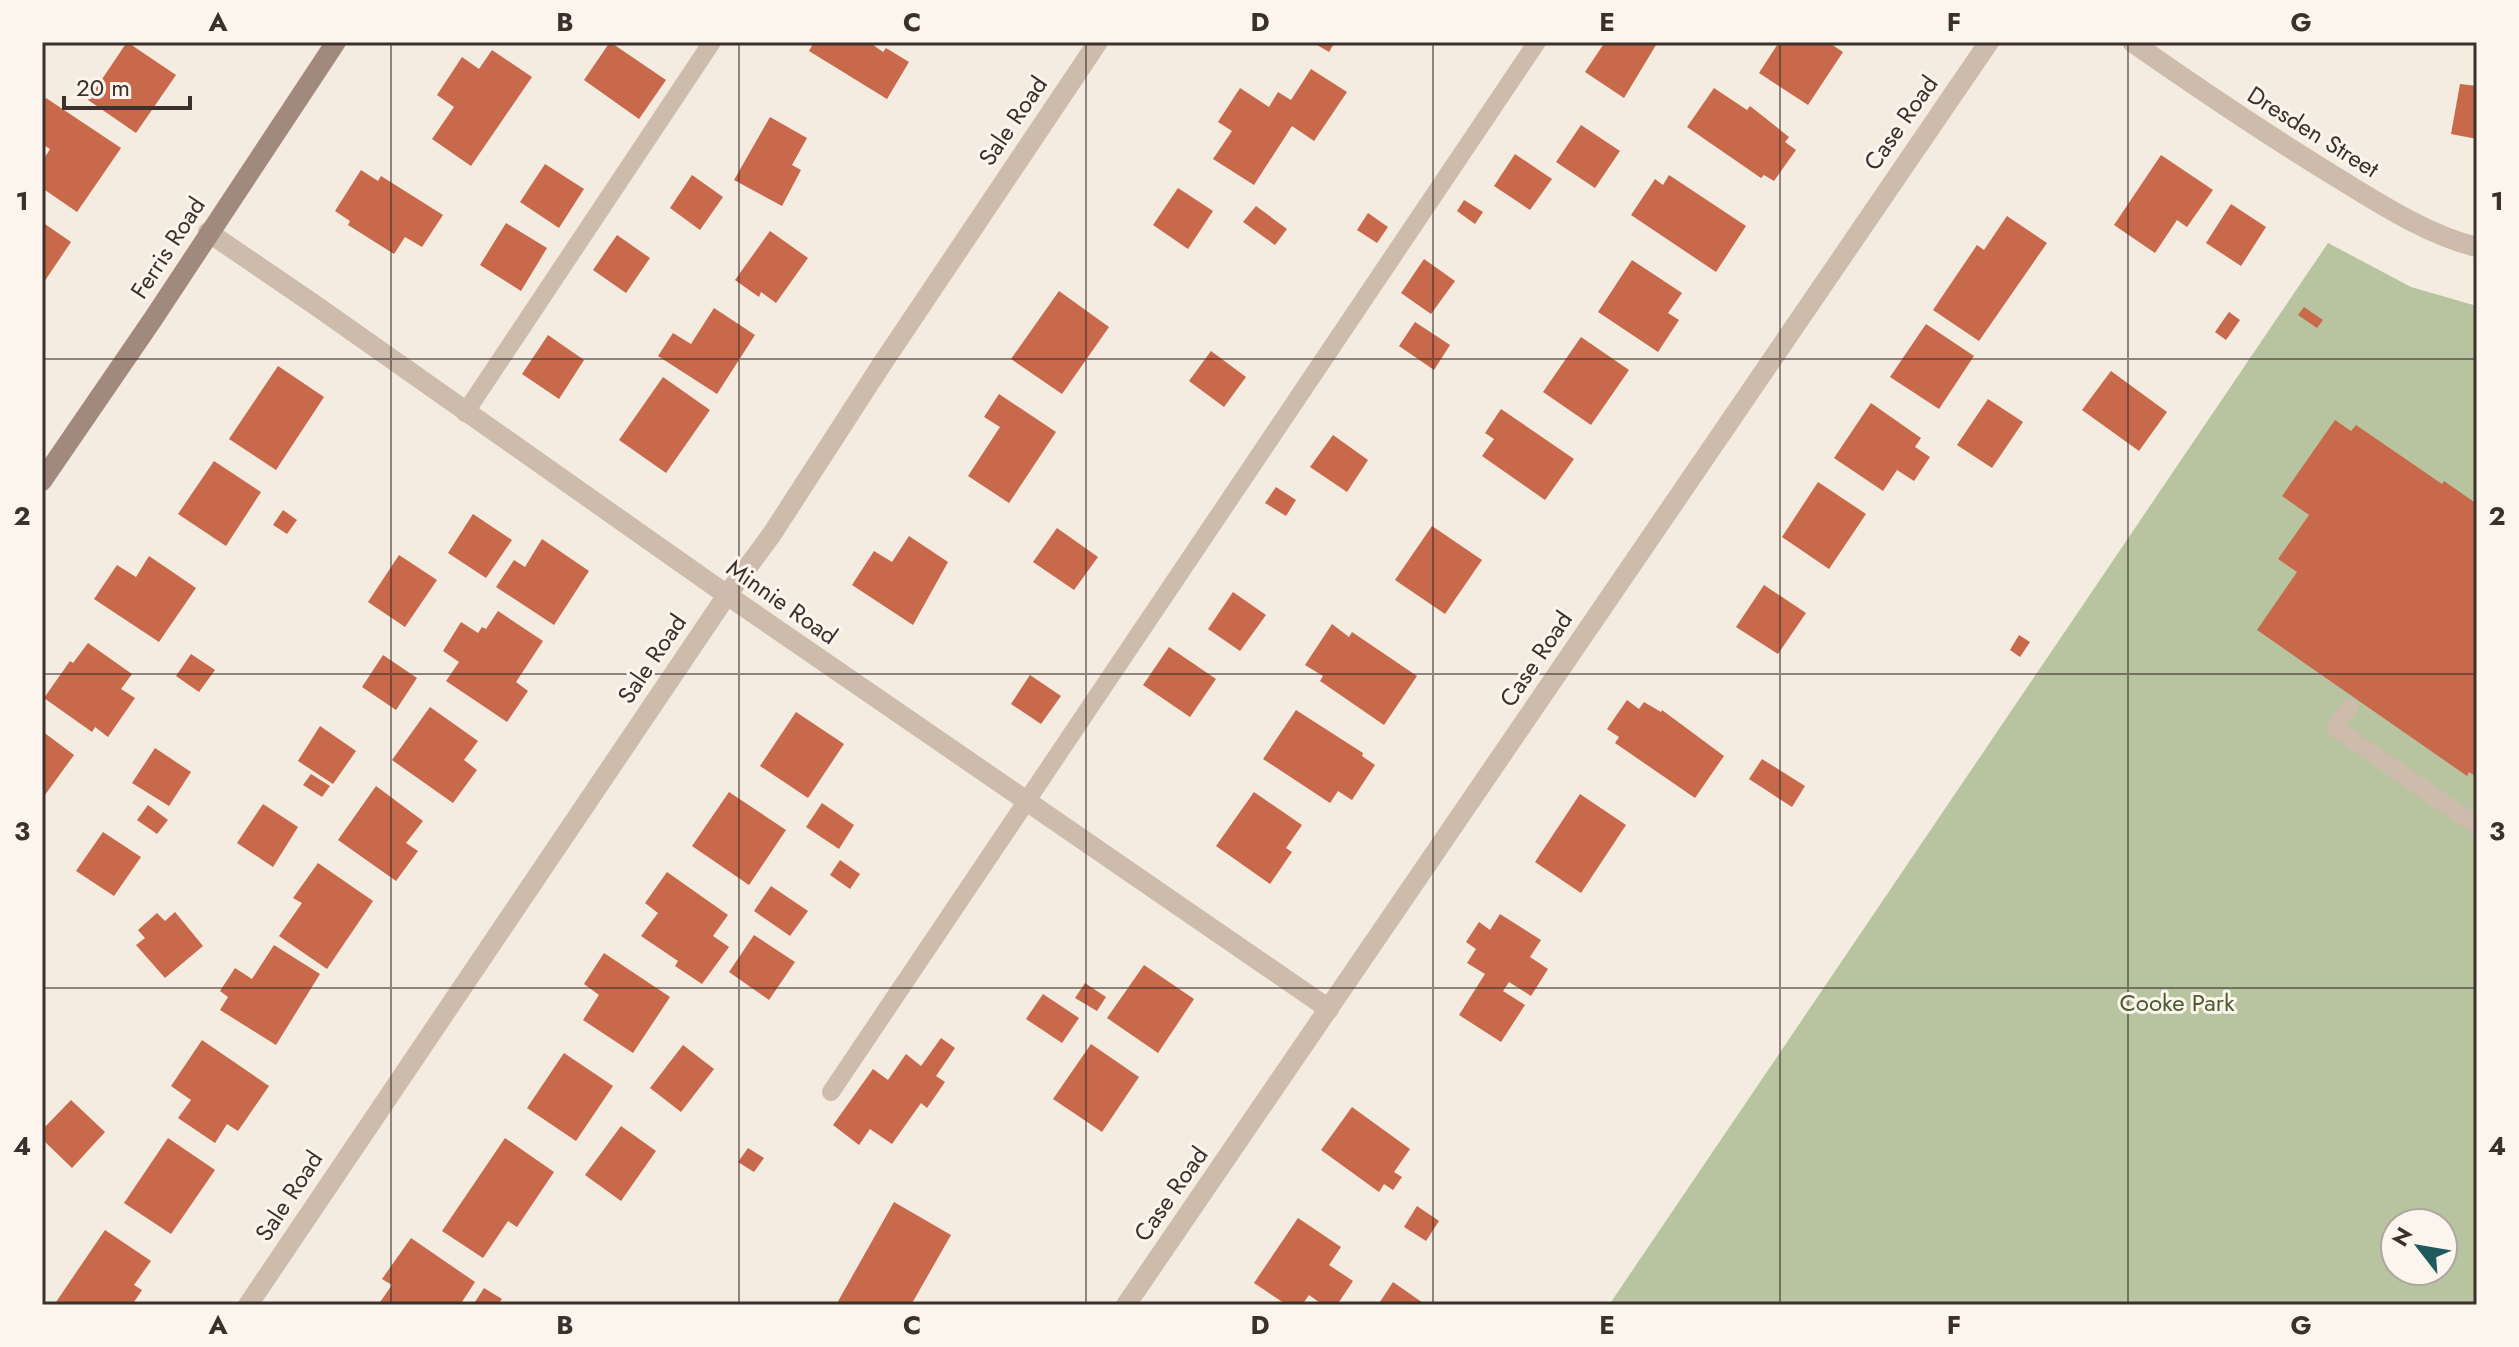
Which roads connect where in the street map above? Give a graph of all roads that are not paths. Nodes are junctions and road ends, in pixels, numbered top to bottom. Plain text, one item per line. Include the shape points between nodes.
1 (336, 42) edge
2 (712, 42) edge
3 (1098, 42) edge
4 (1537, 42) edge
5 (1989, 42) edge
6 (2132, 42) edge
7 (208, 232) junction
8 (2477, 247) edge
9 (465, 413) junction
10 (42, 481) edge
11 (727, 595) junction
12 (2349, 707) dead end
13 (1026, 801) junction
14 (2477, 826) edge
15 (1329, 1009) junction
16 (831, 1092) dead end
17 (248, 1305) edge
18 (1126, 1305) edge

1 - 7 main road, Ferris Road
2 - 9 lane
3 - 11 street, Sale Road
4 - 13 lane
5 - 15 street, Case Road
6 - 8 street, Dresden Street via 2382,205
7 - 9 street, Minnie Road
7 - 10 main road, Ferris Road
9 - 11 street, Minnie Road
11 - 13 street, Minnie Road
11 - 17 street, Sale Road
12 - 14 lane via 2335,728
13 - 15 street, Minnie Road
13 - 16 lane
15 - 18 street, Case Road

